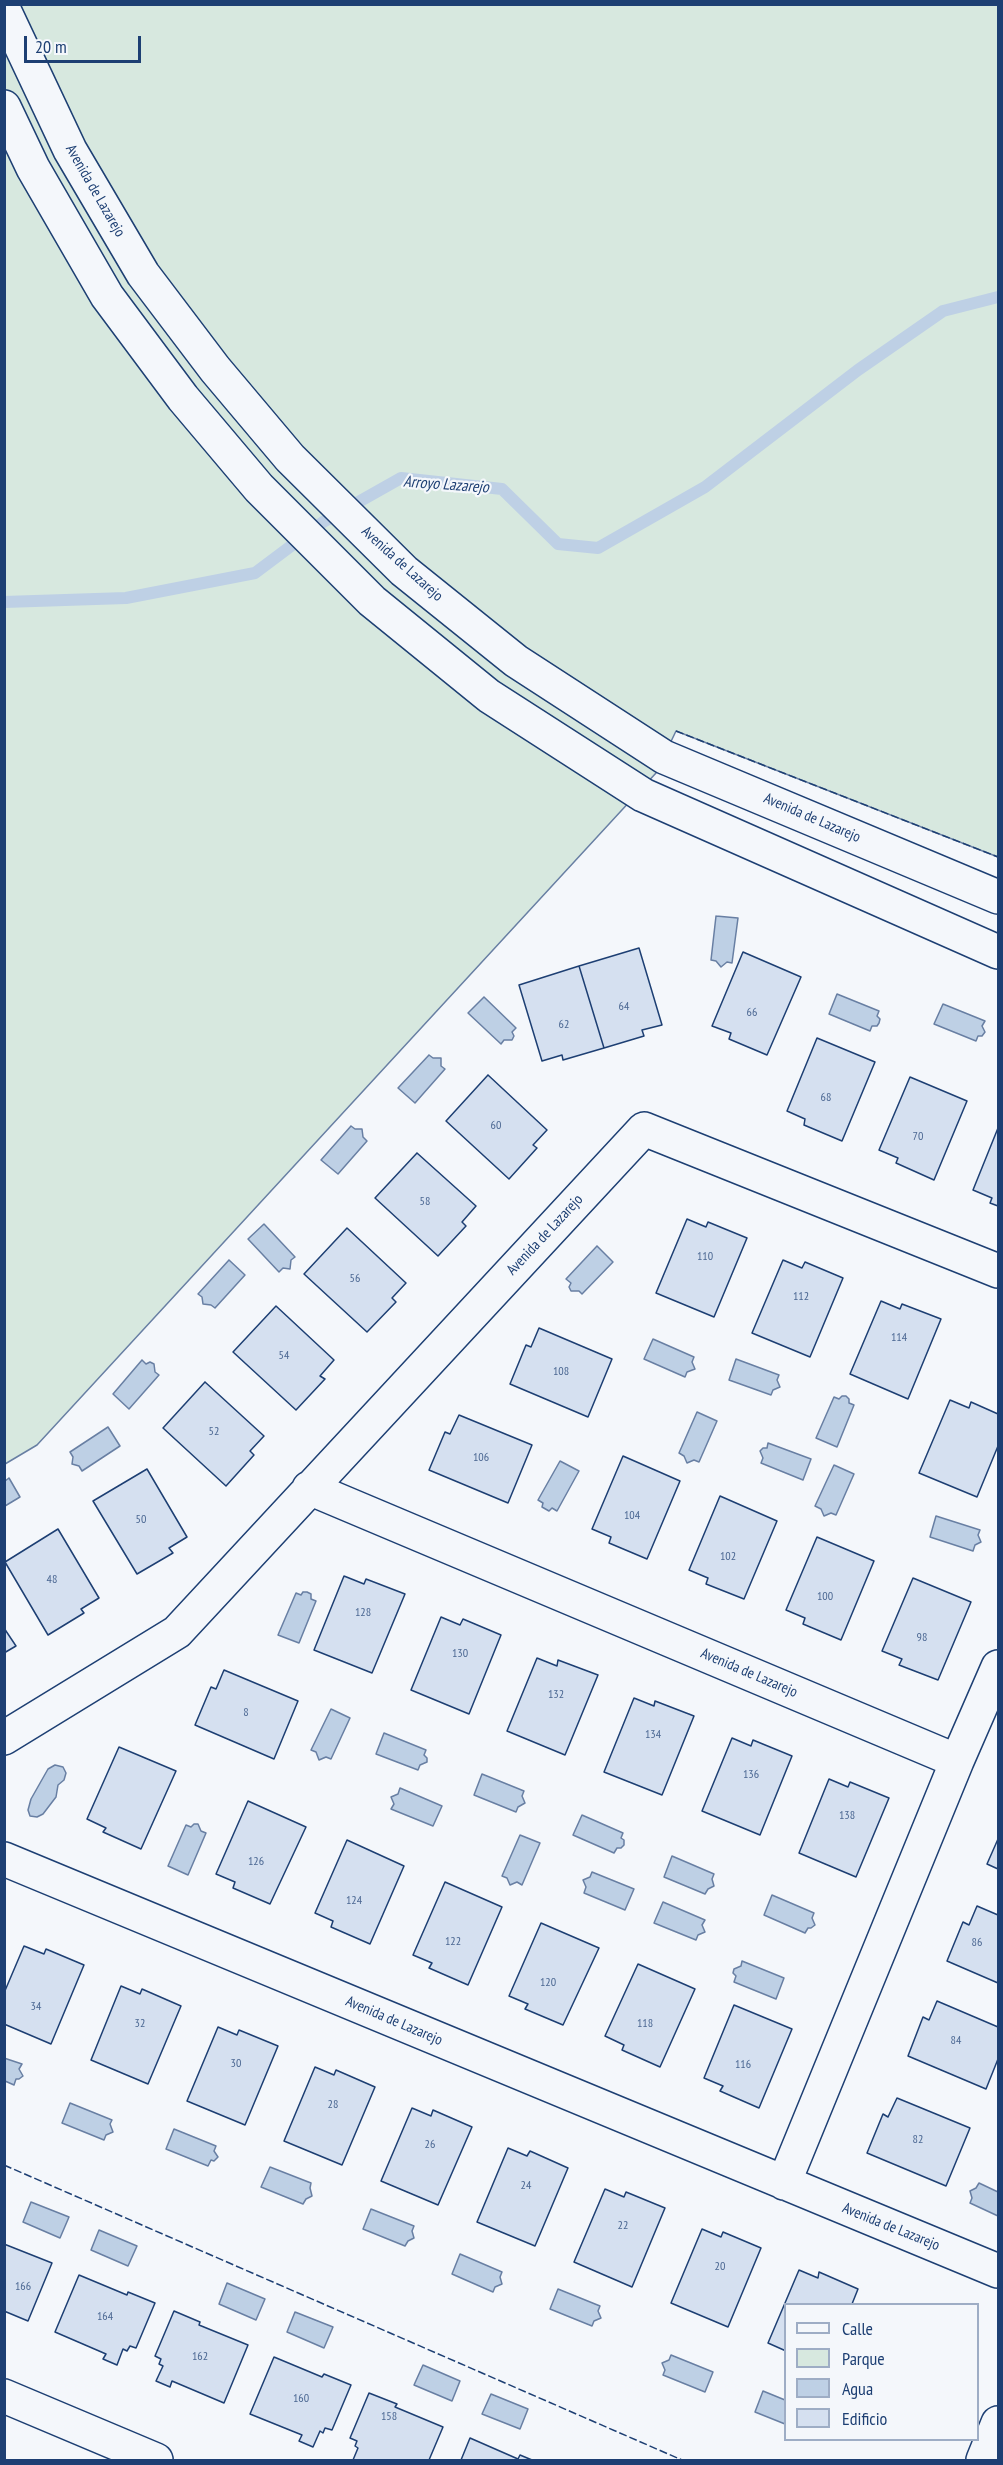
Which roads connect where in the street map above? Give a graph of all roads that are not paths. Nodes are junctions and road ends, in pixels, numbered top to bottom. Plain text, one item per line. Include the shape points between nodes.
1 (4, 10) edge
2 (4, 107) edge
3 (999, 897) edge
4 (999, 952) edge
5 (999, 1270) edge
6 (309, 1488) junction
7 (999, 1666) edge
8 (4, 1738) edge
9 (957, 1761) junction
10 (4, 1859) edge
11 (784, 2183) junction
12 (999, 2271) edge
13 (4, 2396) edge
14 (999, 2423) edge
15 (156, 2460) edge
16 (983, 2460) edge

1 - 3 street, Avenida de Lazarejo via 70,150 144,274 215,369 290,458 404,571 516,661 664,757
2 - 4 street via 33,168 108,296 183,398 259,488 372,602 489,696 643,795
5 - 6 street, Avenida de Lazarejo via 644,1129
6 - 8 street, Avenida de Lazarejo via 177,1632
6 - 9 street, Avenida de Lazarejo
7 - 9 street
9 - 11 street
10 - 11 street, Avenida de Lazarejo
11 - 12 street, Avenida de Lazarejo
13 - 15 street
14 - 16 street

